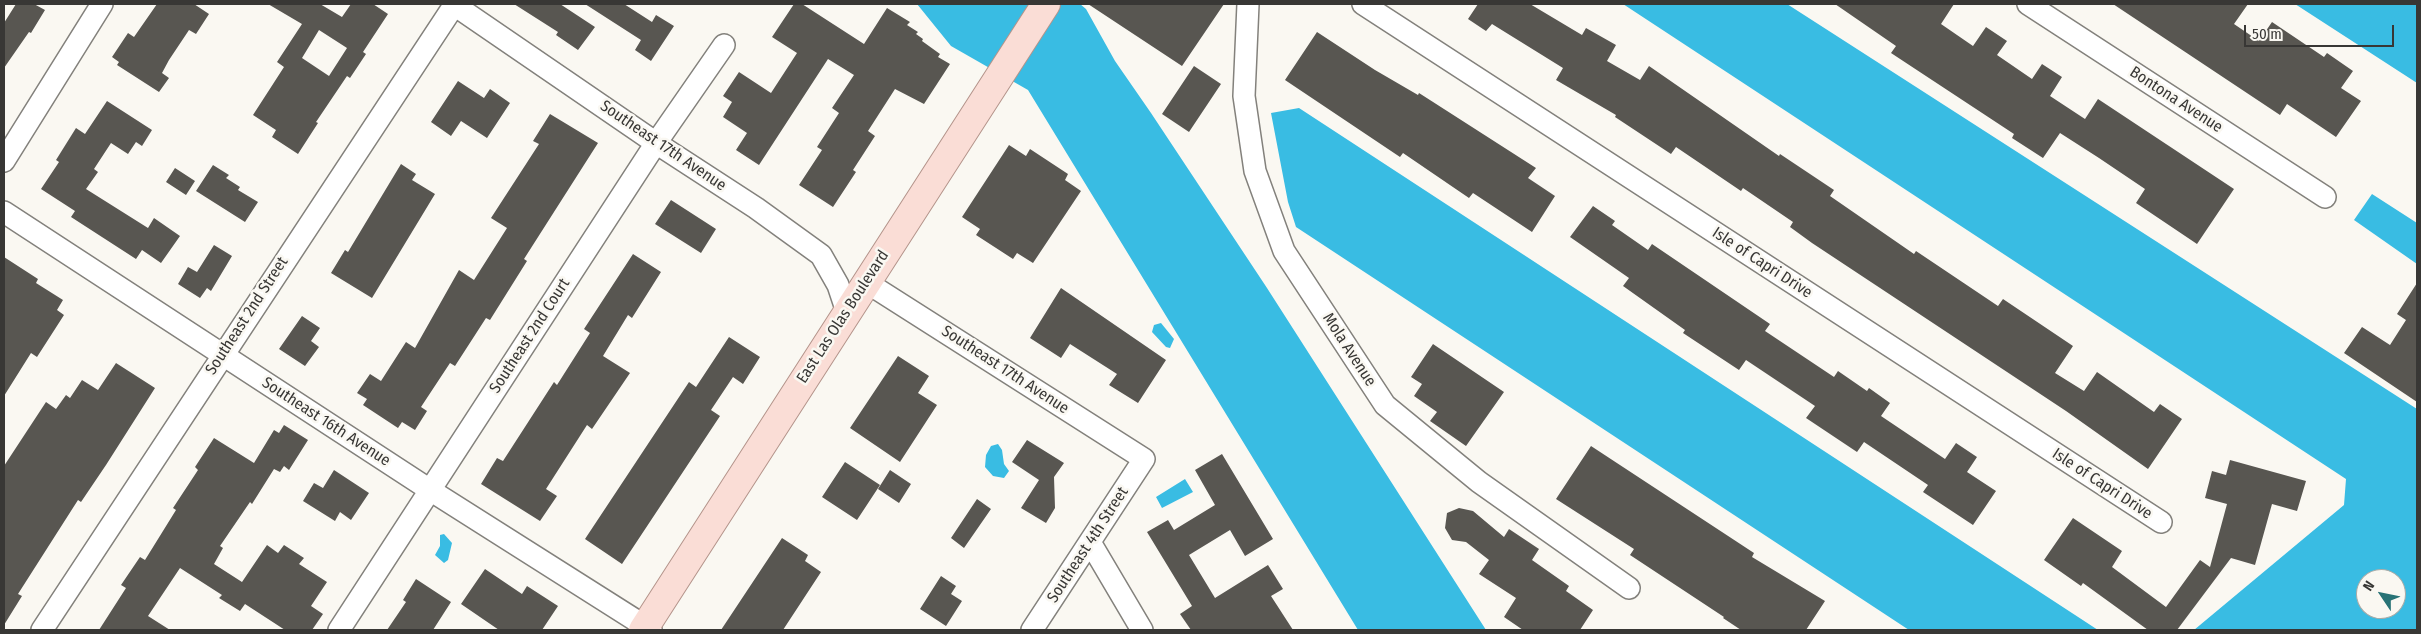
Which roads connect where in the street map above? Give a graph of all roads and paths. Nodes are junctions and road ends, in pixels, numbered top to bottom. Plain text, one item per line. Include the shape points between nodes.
1 (102, 4) edge
2 (454, 4) edge
3 (1046, 4) edge
4 (1248, 4) edge
5 (1363, 4) edge
6 (2028, 4) edge
7 (724, 44) dead end
8 (656, 143) junction
9 (4, 161) edge
10 (2325, 197) dead end
11 (4, 212) edge
12 (866, 282) junction
13 (847, 312) junction
14 (222, 354) junction
15 (1144, 459) joint
16 (430, 490) junction
17 (2161, 522) dead end
18 (1090, 542) junction
19 (1629, 588) dead end
20 (646, 629) edge
21 (42, 630) edge
22 (339, 630) edge
23 (1032, 630) edge
24 (1142, 630) edge

1 - 9 street
2 - 8 street, Southeast 17th Avenue
2 - 14 street, Southeast 2nd Street
3 - 12 main road, East Las Olas Boulevard
4 - 19 street, Mola Avenue via 1244,96 1255,172 1284,251 1385,405 1479,482
5 - 17 street, Isle of Capri Drive
6 - 10 street, Bontona Avenue
7 - 8 street, Southeast 2nd Court
8 - 13 street, Southeast 17th Avenue via 756,208 820,255 838,285
8 - 16 street, Southeast 2nd Court
11 - 14 street, Southeast 16th Avenue
12 - 13 main road, East Las Olas Boulevard
12 - 15 street, Southeast 17th Avenue
13 - 20 main road, East Las Olas Boulevard
14 - 16 street, Southeast 16th Avenue
14 - 21 street, Southeast 2nd Street
15 - 18 street, Southeast 4th Street
16 - 20 street, Southeast 16th Avenue
16 - 22 street, Southeast 2nd Court
18 - 23 street, Southeast 4th Street
18 - 24 street

